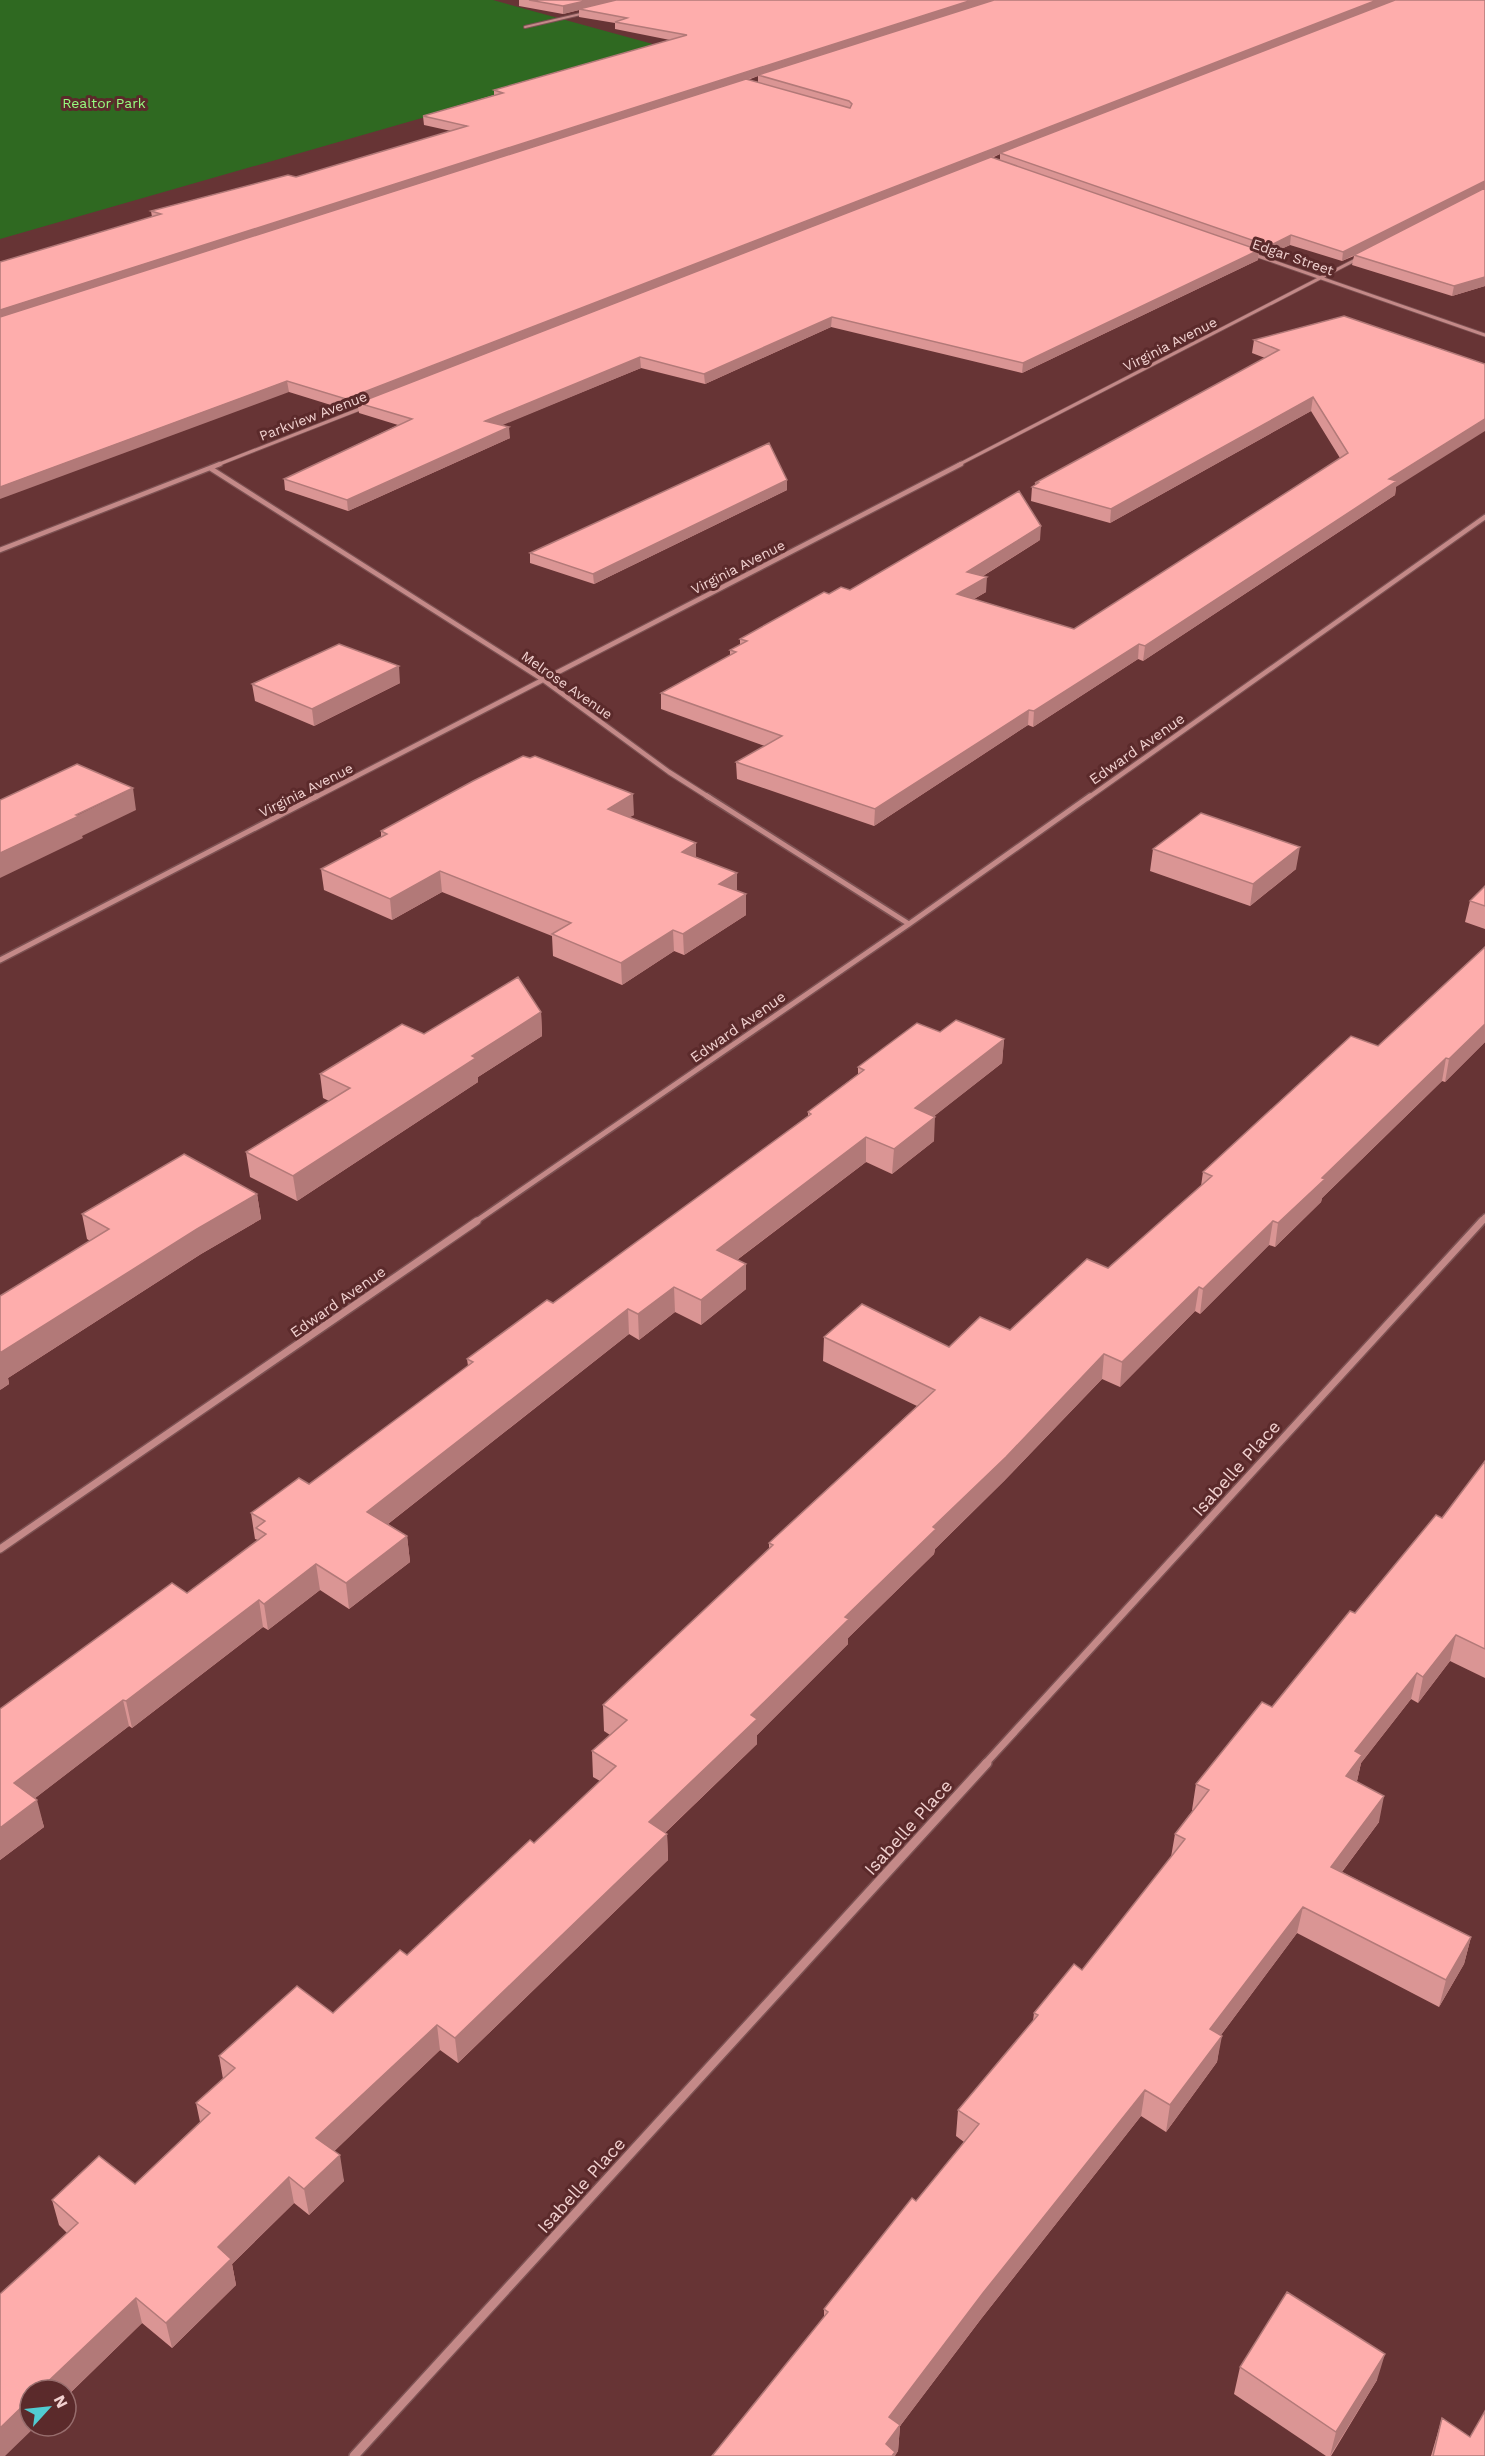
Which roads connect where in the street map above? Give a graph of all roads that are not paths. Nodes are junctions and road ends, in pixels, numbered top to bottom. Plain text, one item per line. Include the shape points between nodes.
1 (590, 12) edge
2 (525, 27) dead end
3 (1244, 251) edge
4 (1366, 254) edge
5 (1320, 278) junction
6 (1485, 335) edge
7 (366, 407) edge
8 (210, 468) junction
9 (1485, 517) edge
10 (0, 550) edge
11 (542, 680) junction
12 (909, 924) junction
13 (0, 960) edge
14 (1485, 1217) edge
15 (0, 1549) edge
16 (354, 2456) edge

1 - 2 street
3 - 5 street, Edgar Street
4 - 5 street, Virginia Avenue
5 - 6 street, Edgar Street
5 - 11 street, Virginia Avenue
7 - 8 street, Parkview Avenue
8 - 10 street, Parkview Avenue
8 - 11 street, Melrose Avenue
9 - 12 street, Edward Avenue
11 - 12 street, Melrose Avenue via 669,772
11 - 13 street, Virginia Avenue
12 - 15 street, Edward Avenue
14 - 16 street, Isabelle Place

